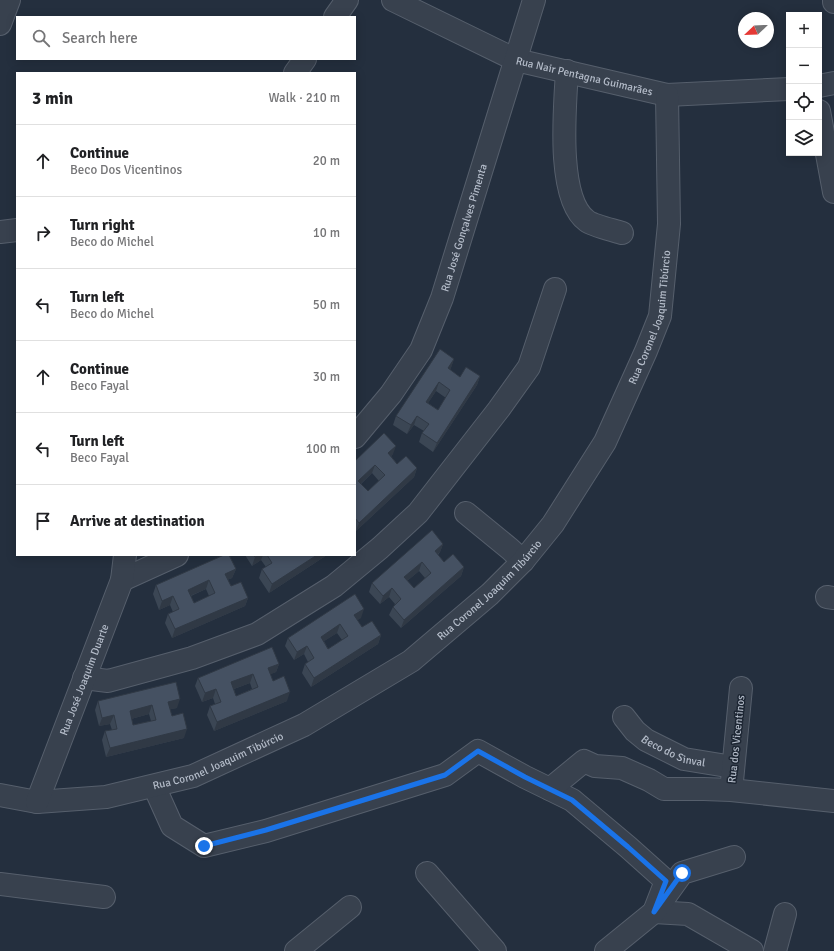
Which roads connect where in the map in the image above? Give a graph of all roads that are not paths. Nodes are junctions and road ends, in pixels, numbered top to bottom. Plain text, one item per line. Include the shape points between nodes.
1 (9, 0) edge
2 (347, 0) edge
3 (393, 0) edge
4 (534, 0) edge
5 (336, 16) edge
6 (0, 24) edge
7 (304, 60) edge
8 (516, 60) junction
9 (566, 71) junction
10 (297, 72) edge
11 (834, 82) edge
12 (822, 85) edge
13 (786, 89) edge
14 (667, 95) junction
15 (821, 120) edge
16 (834, 192) edge
17 (16, 230) edge
18 (0, 232) edge
19 (622, 233) dead end
20 (555, 288) dead end
21 (356, 436) edge
22 (466, 513) dead end
23 (125, 556) edge
24 (175, 556) edge
25 (523, 561) junction
26 (122, 580) junction
27 (84, 678) junction
28 (741, 688) dead end
29 (624, 717) dead end
30 (733, 767) junction
31 (154, 786) junction
32 (550, 789) junction
33 (731, 790) junction
34 (0, 795) edge
35 (834, 801) edge
36 (37, 802) junction
37 (734, 857) dead end
38 (427, 873) dead end
39 (0, 884) edge
40 (104, 896) dead end
41 (350, 907) dead end
42 (654, 912) junction
43 (785, 914) dead end
44 (296, 951) edge
45 (494, 951) edge
46 (606, 951) edge
47 (752, 951) edge
48 (774, 951) edge

1 - 6 street
2 - 5 street
3 - 8 street, Rua Nair Pentagna Guimarães
4 - 8 street, Rua José Gonçalves Pimenta
7 - 10 street
8 - 9 street, Rua Nair Pentagna Guimarães
8 - 21 street, Rua José Gonçalves Pimenta via 442,298 422,350 391,394
9 - 14 street, Rua Nair Pentagna Guimarães
9 - 19 street via 564,154 568,186 578,212 588,222
11 - 12 street
13 - 14 street, Rua Nair Pentagna Guimarães
14 - 25 street, Rua Coronel Joaquim Tibúrcio via 668,224 660,316 605,442 553,524
15 - 16 street
17 - 18 street
20 - 27 street via 529,367 418,513 380,548 334,586 257,634 192,658 108,681
22 - 25 street
23 - 26 street, Rua José Joaquim Duarte
24 - 26 street
25 - 31 street, Rua Coronel Joaquim Tibúrcio via 490,594 411,661 304,725 193,776
26 - 27 street, Rua José Joaquim Duarte
27 - 36 street, Rua José Joaquim Duarte
28 - 30 street, Rua dos Vicentinos
29 - 30 street, Beco do Sinval via 646,740 684,758
30 - 33 street, Rua dos Vicentinos
31 - 32 street via 172,826 204,846 266,830 445,775 478,751
31 - 36 street, Rua Coronel Joaquim Tibúrcio via 106,797
32 - 33 street, Rua dos Vicentinos via 584,761 595,766 622,768 664,789
32 - 42 street via 572,800 666,881
33 - 35 street, Rua dos Vicentinos
34 - 36 street, Rua Coronel Joaquim Tibúrcio
37 - 42 street via 682,873
38 - 45 street
39 - 40 street
41 - 44 street
42 - 46 street
42 - 47 street via 688,914
43 - 48 street

